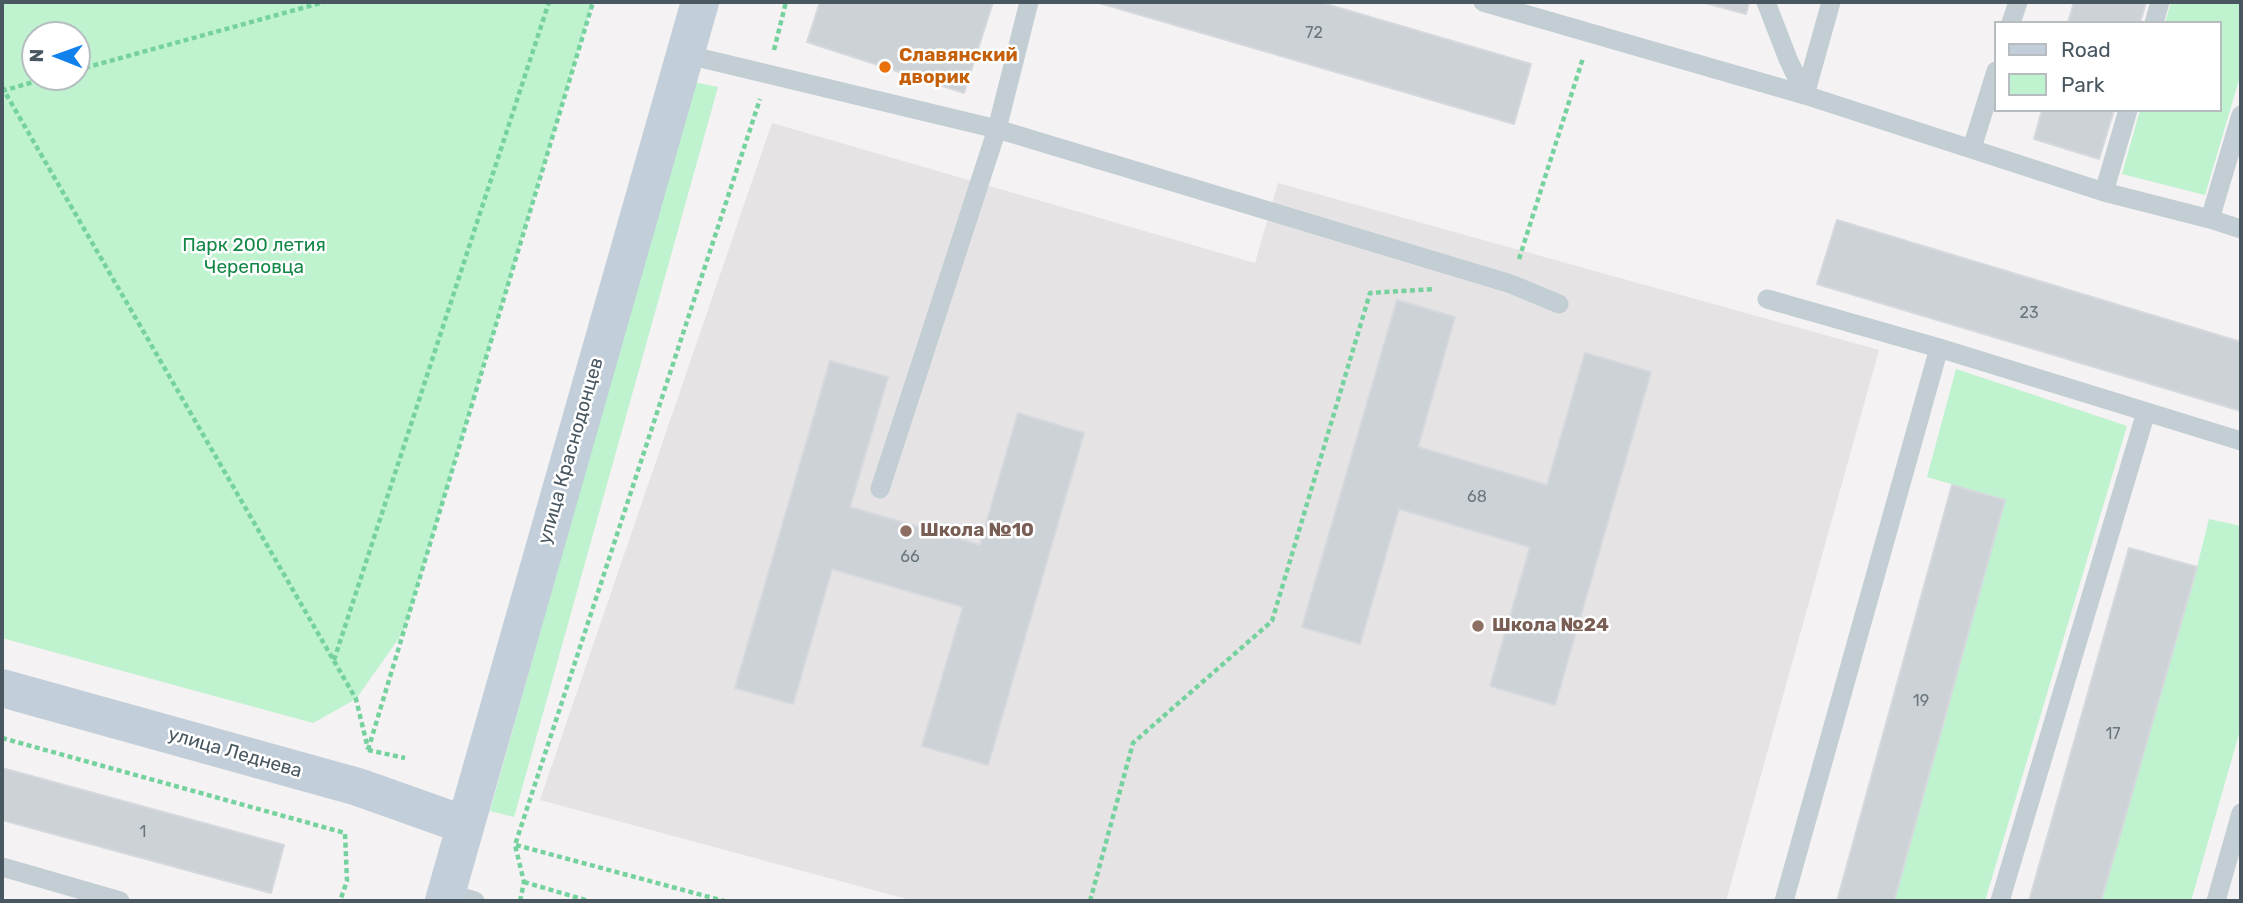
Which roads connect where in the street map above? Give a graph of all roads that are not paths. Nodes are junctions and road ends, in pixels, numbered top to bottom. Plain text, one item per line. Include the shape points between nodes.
1 (700, 2) edge
2 (1029, 2) edge
3 (1483, 2) edge
4 (1766, 2) edge
5 (1831, 2) edge
6 (2018, 2) edge
7 (2160, 2) edge
8 (2012, 21) edge
9 (2155, 21) edge
10 (684, 54) junction
11 (1994, 77) edge
12 (1805, 95) junction
13 (2127, 112) edge
14 (2241, 115) edge
15 (997, 129) junction
16 (1972, 148) junction
17 (2104, 192) junction
18 (2210, 219) junction
19 (2241, 229) edge
20 (1767, 299) dead end
21 (1559, 304) dead end
22 (1939, 348) junction
23 (2146, 412) junction
24 (2241, 441) edge
25 (880, 489) dead end
26 (2, 688) edge
27 (2241, 813) edge
28 (465, 825) junction
29 (2, 867) edge
30 (455, 898) edge
31 (120, 901) edge
32 (1784, 901) edge
33 (2000, 901) edge
34 (2216, 901) edge

1 - 10 main road, улица Краснодонцев
2 - 15 lane
3 - 12 lane
4 - 12 lane
5 - 12 lane
6 - 8 lane
7 - 9 lane
10 - 15 lane
10 - 28 main road, улица Краснодонцев
11 - 16 lane
12 - 16 lane
13 - 17 lane
14 - 18 lane
15 - 21 lane via 1511,284
15 - 25 lane
16 - 17 lane
17 - 18 lane
18 - 19 lane
20 - 22 lane
22 - 23 lane
22 - 32 lane
23 - 24 lane
23 - 33 lane
26 - 28 main road, улица Леднева via 358,787
27 - 34 lane
28 - 30 main road, улица Краснодонцев
29 - 31 lane

